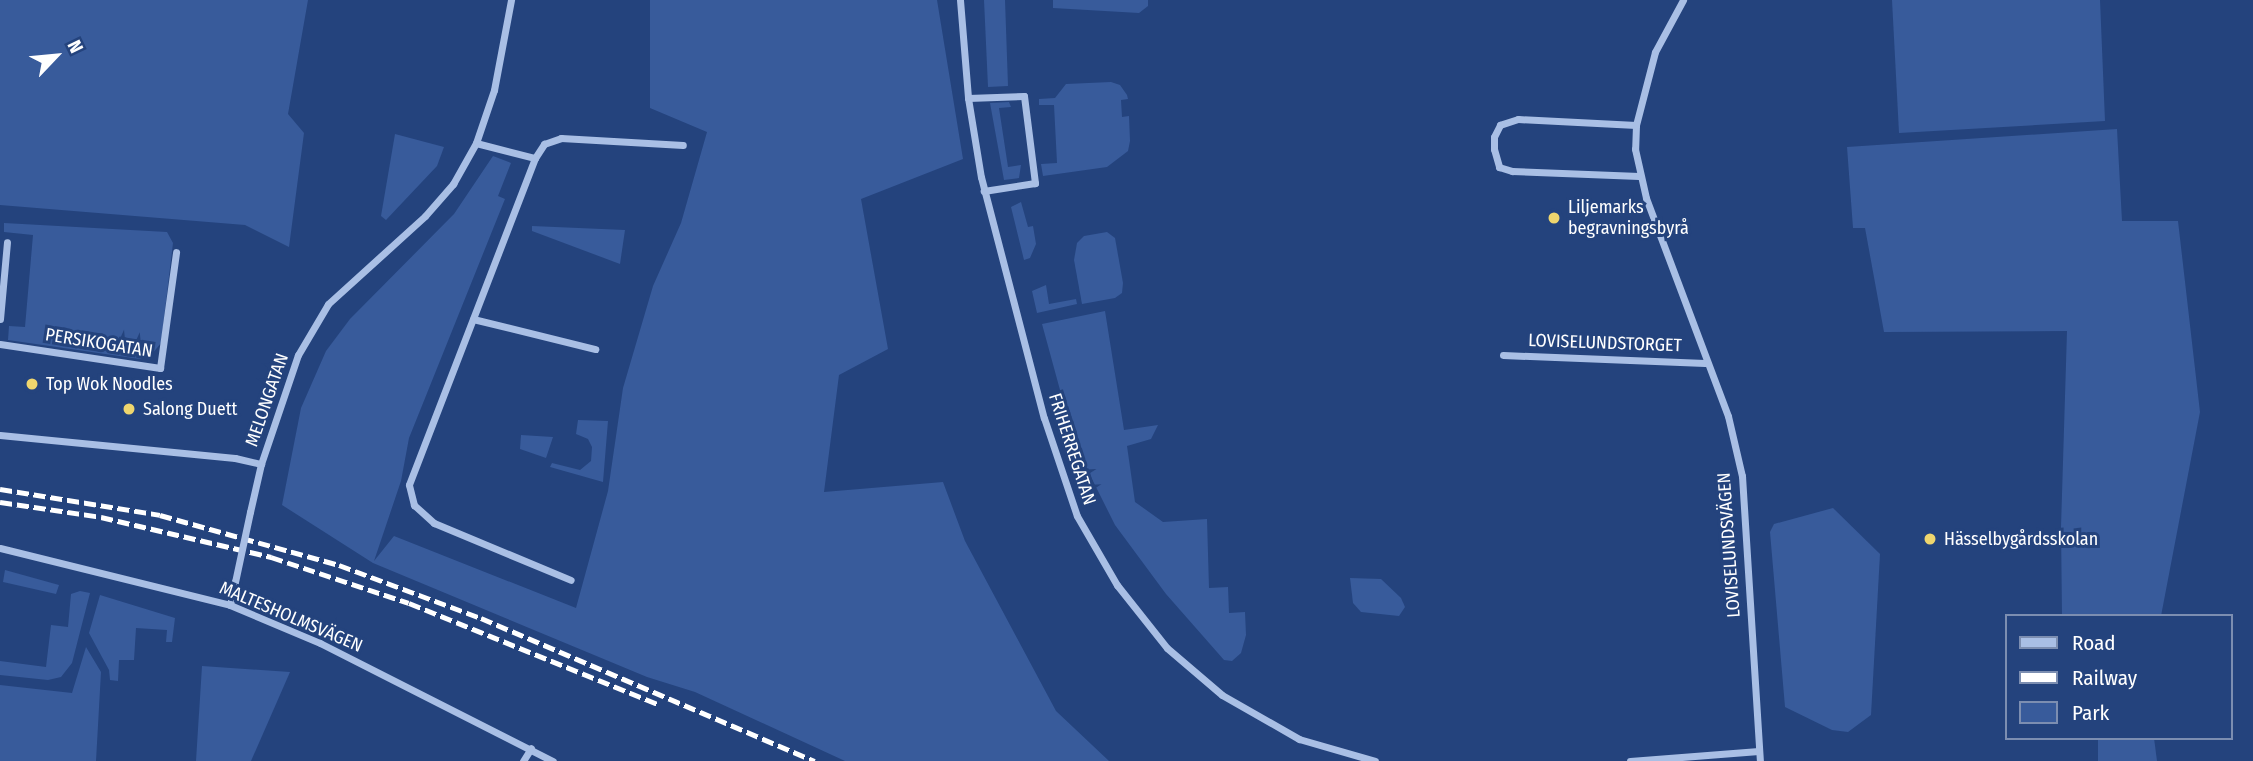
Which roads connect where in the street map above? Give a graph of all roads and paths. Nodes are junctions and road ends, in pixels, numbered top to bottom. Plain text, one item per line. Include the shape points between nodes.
1 (511, 0) edge
2 (960, 0) edge
3 (1683, 0) edge
4 (968, 98) junction
5 (1636, 125) junction
6 (476, 143) junction
7 (683, 145) dead end
8 (535, 158) junction
9 (1639, 176) junction
10 (984, 191) junction
11 (8, 242) dead end
12 (176, 252) dead end
13 (0, 319) edge
14 (473, 319) junction
15 (0, 344) edge
16 (595, 349) dead end
17 (1503, 355) dead end
18 (1705, 363) junction
19 (0, 435) edge
20 (261, 464) junction
21 (0, 548) edge
22 (570, 580) dead end
23 (230, 604) junction
24 (531, 748) junction
25 (1759, 751) junction
26 (523, 761) edge
27 (553, 761) edge
28 (1375, 761) edge
29 (1630, 761) edge
30 (1759, 761) edge

1 - 6 street, MELONGATAN via 494,90
2 - 4 street, FRIHERREGATAN
3 - 5 street, LOVISELUNDSVÄGEN via 1655,52
4 - 10 street, FRIHERREGATAN
4 - 10 street via 1024,96 1035,183
5 - 9 street, LOVISELUNDSVÄGEN
5 - 9 street via 1518,119 1500,125 1494,149 1499,167 1512,171
6 - 8 street
6 - 20 street, MELONGATAN via 453,184 425,216 328,304 298,355
7 - 8 street via 561,138 544,144
8 - 14 street
9 - 18 street, LOVISELUNDSVÄGEN
10 - 28 street, FRIHERREGATAN via 1044,418 1077,516 1117,585 1167,648 1222,695 1299,739
11 - 13 street
12 - 15 street, PERSIKOGATAN via 160,368
14 - 16 street
14 - 22 street via 409,485 414,505 433,523
17 - 18 street, LOVISELUNDSTORGET
18 - 25 street, LOVISELUNDSVÄGEN via 1728,416 1742,476
19 - 20 street
20 - 23 street, MELONGATAN, bridge
21 - 23 street, MALTESHOLMSVÄGEN
23 - 24 street, MALTESHOLMSVÄGEN via 320,643
24 - 26 street
24 - 27 street, MALTESHOLMSVÄGEN
25 - 29 street
25 - 30 street, LOVISELUNDSVÄGEN

